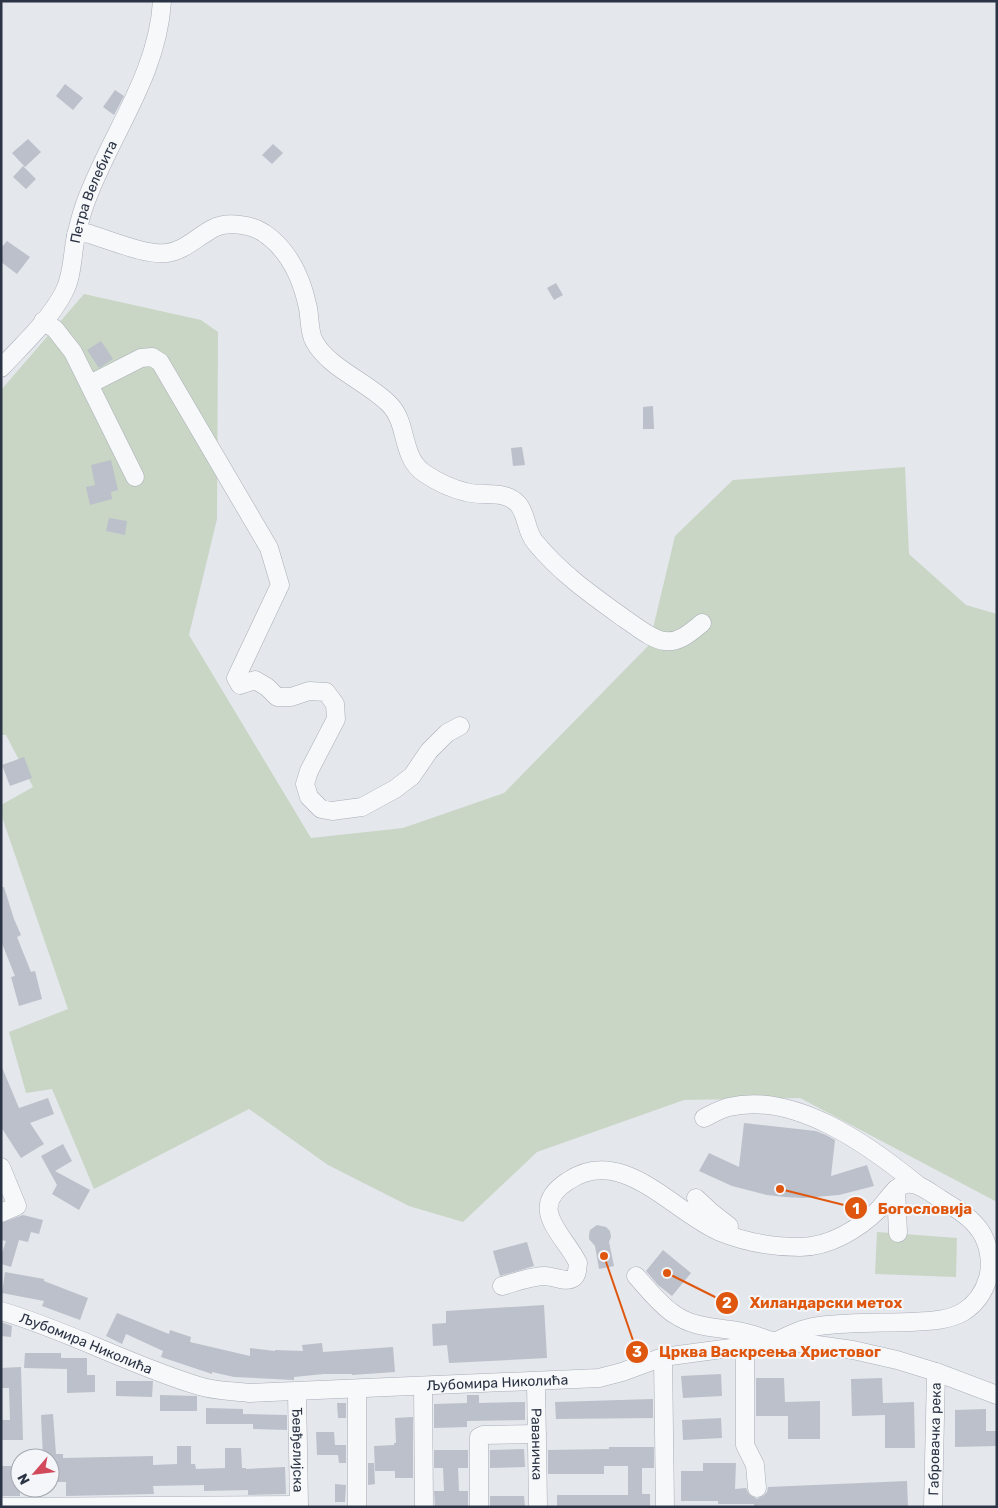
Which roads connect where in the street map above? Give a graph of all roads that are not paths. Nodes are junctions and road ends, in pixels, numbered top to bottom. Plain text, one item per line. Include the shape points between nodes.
1 (162, 1) edge
2 (76, 235) junction
3 (43, 321) junction
4 (1, 368) edge
5 (90, 384) junction
6 (135, 477) dead end
7 (702, 623) dead end
8 (460, 726) dead end
9 (704, 1118) dead end
10 (1, 1167) edge
11 (918, 1185) junction
12 (896, 1190) junction
13 (696, 1198) dead end
14 (9, 1210) edge
15 (898, 1233) dead end
16 (753, 1242) junction
17 (636, 1276) dead end
18 (502, 1286) dead end
19 (1, 1311) edge
20 (775, 1342) junction
21 (744, 1345) junction
22 (663, 1357) junction
23 (936, 1372) junction
24 (536, 1382) junction
25 (423, 1386) junction
26 (357, 1390) junction
27 (297, 1392) junction
28 (997, 1395) edge
29 (537, 1434) junction
30 (756, 1488) dead end
31 (299, 1506) edge
32 (1, 1507) edge
33 (357, 1507) edge
34 (424, 1507) edge
35 (479, 1507) edge
36 (538, 1507) edge
37 (665, 1507) edge
38 (933, 1507) edge

1 - 2 street, Петра Велебита via 161,21 144,78 88,196
2 - 3 street, Петра Велебита via 65,290
2 - 7 street via 86,233 150,253 169,253 214,227 241,224 264,233 284,251 300,279 313,340 330,360 368,385 392,407 401,423 410,458 422,472 467,493 508,497 519,505 533,541 583,590 645,633 666,641 684,637
3 - 4 street, Петра Велебита
3 - 5 street via 55,329 73,352
5 - 6 street
5 - 8 street via 141,358 152,357 160,362 269,548 280,585 236,678 240,685 255,680 277,697 291,697 309,690 326,692 335,704 336,718 305,784 309,797 321,808 332,811 362,806 412,776 429,751 447,733
9 - 11 street via 728,1108 754,1105 793,1110 865,1145
10 - 14 street
11 - 12 street via 906,1184
11 - 20 street via 968,1216 982,1234 987,1244 989,1272 977,1301 964,1312 949,1318 819,1326
12 - 15 street
12 - 16 street via 861,1225 820,1245 800,1247
13 - 16 street
16 - 18 street via 717,1231 629,1176 608,1170 591,1170 562,1184 548,1205 548,1217 578,1263 573,1278 534,1277
17 - 20 street via 658,1301 691,1323 740,1331
19 - 27 street, Љубомира Николића via 32,1320 201,1387 249,1393
20 - 21 street, Љубомира Николића
20 - 23 street, Љубомира Николића via 854,1350
21 - 22 street, Љубомира Николића
21 - 30 street via 745,1446 755,1465
22 - 24 street, Љубомира Николића via 599,1378
22 - 37 street
23 - 28 street, Љубомира Николића
23 - 38 street, Габровачка река
24 - 25 street, Љубомира Николића
24 - 29 street, Раваничка
25 - 26 street, Љубомира Николића
25 - 34 street
26 - 27 street, Љубомира Николића
26 - 33 street
27 - 31 street, Ђевђелијска
29 - 35 street via 479,1437
29 - 36 street, Раваничка
31 - 32 street

